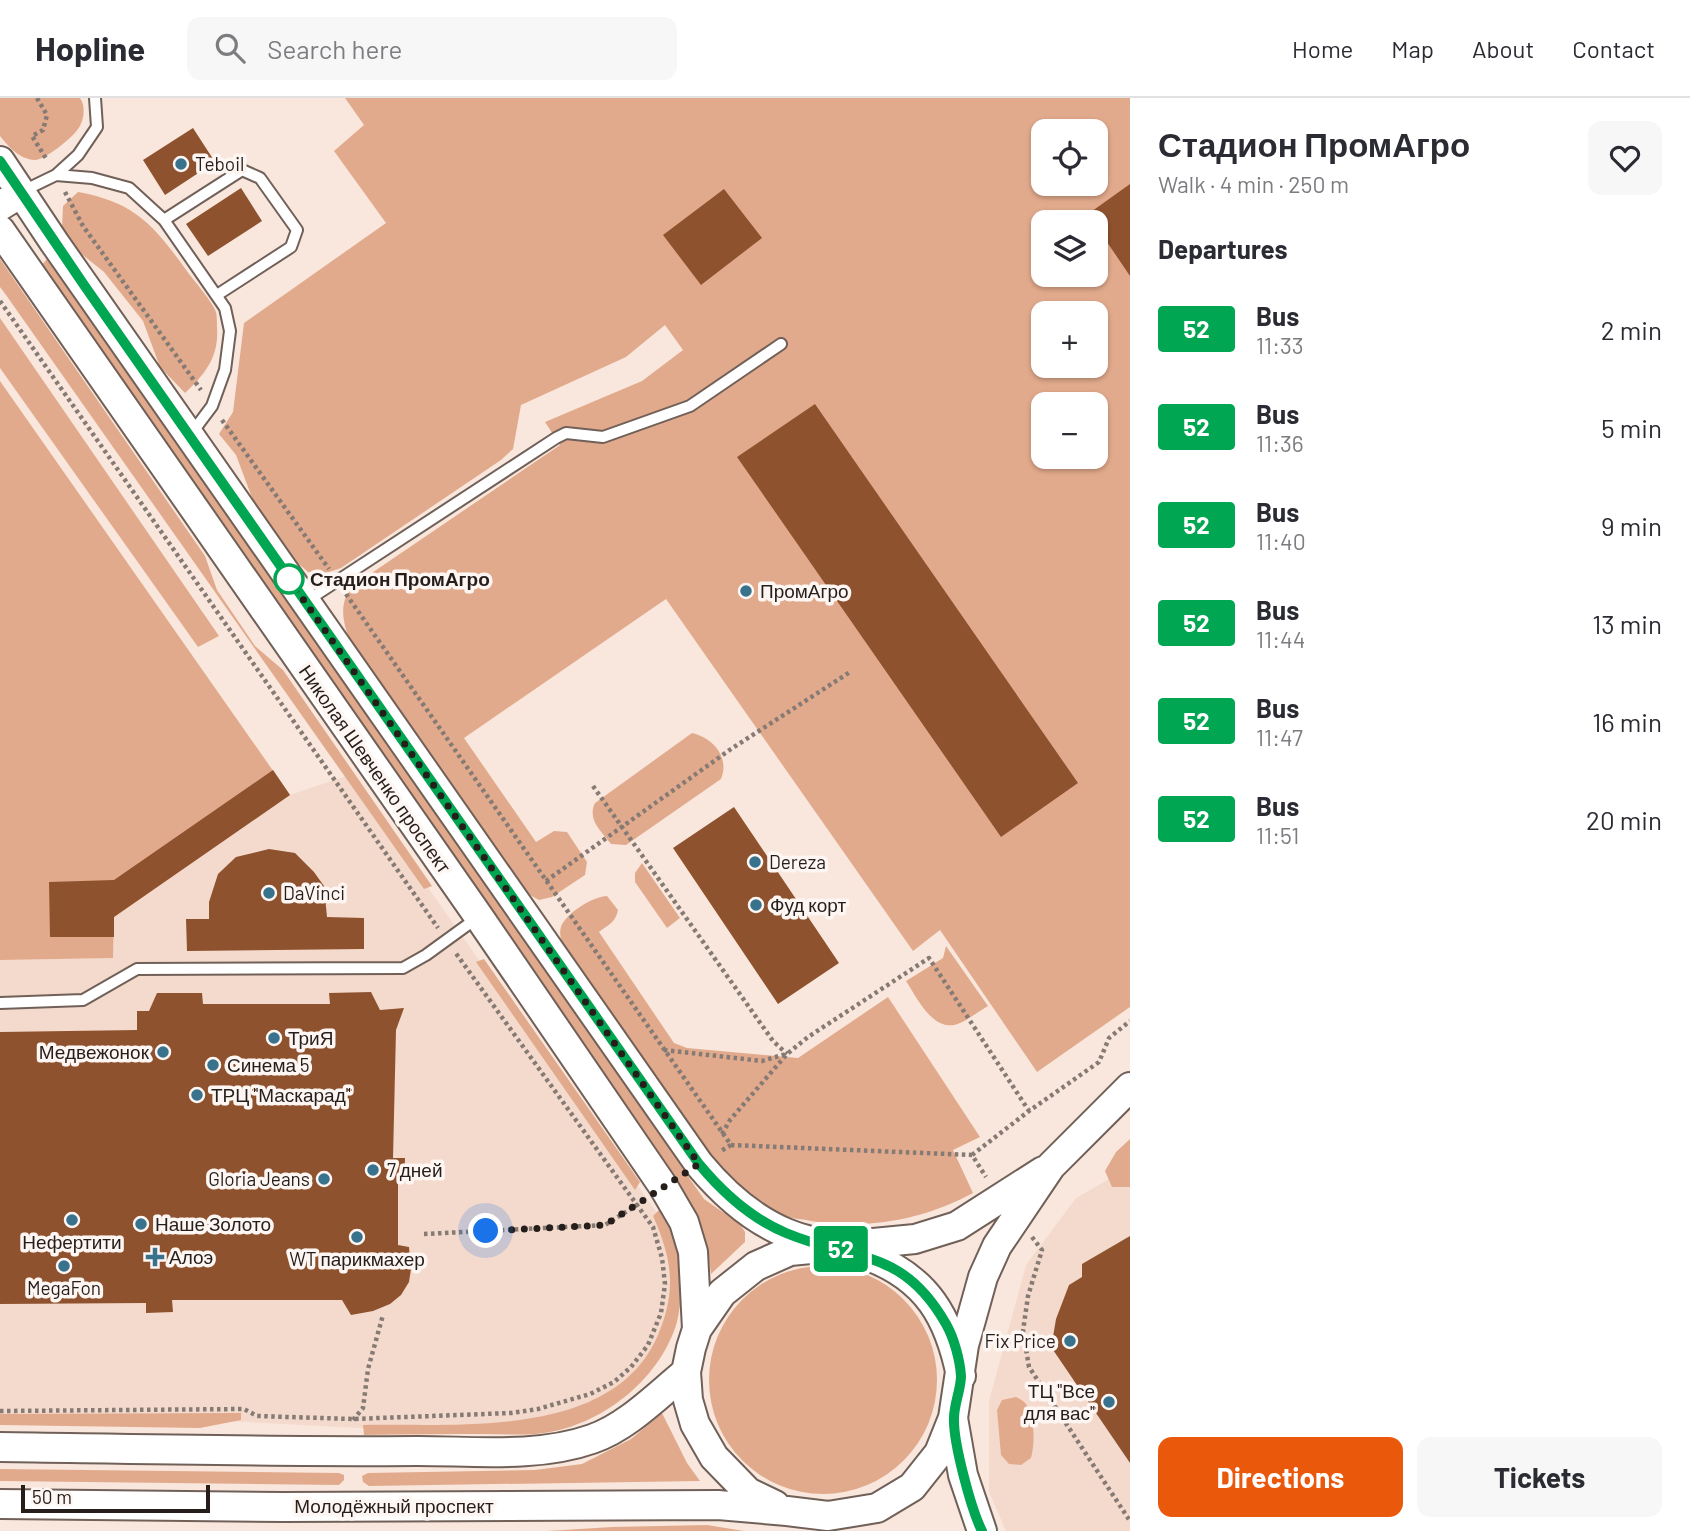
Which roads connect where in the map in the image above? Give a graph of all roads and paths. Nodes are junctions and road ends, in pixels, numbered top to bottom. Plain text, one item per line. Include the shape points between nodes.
1 (37, 98) edge
2 (95, 98) edge
3 (0, 161) edge
4 (56, 174) junction
5 (10, 199) edge
6 (164, 220) junction
7 (0, 230) edge
8 (217, 295) junction
9 (0, 301) edge
10 (781, 344) dead end
11 (212, 405) junction
12 (190, 436) junction
13 (338, 582) junction
14 (305, 602) junction
15 (850, 672) dead end
16 (593, 786) dead end
17 (621, 828) junction
18 (546, 881) junction
19 (479, 917) junction
20 (447, 940) junction
21 (0, 1003) edge
22 (1130, 1021) edge
23 (664, 1050) junction
24 (787, 1054) junction
25 (1130, 1087) edge
26 (1029, 1111) junction
27 (722, 1134) junction
28 (972, 1155) dead end
29 (699, 1164) junction
30 (1051, 1166) junction
31 (663, 1186) junction
32 (638, 1205) junction
33 (424, 1234) dead end
34 (834, 1247) junction
35 (383, 1315) dead end
36 (697, 1329) junction
37 (687, 1372) junction
38 (961, 1376) junction
39 (0, 1411) edge
40 (353, 1419) junction
41 (953, 1419) junction
42 (354, 1427) dead end
43 (0, 1447) edge
44 (0, 1504) edge
45 (787, 1511) junction
46 (828, 1516) junction
47 (863, 1531) edge
48 (982, 1531) edge

1 - 4 path via 47,115 43,130 32,136
2 - 4 lane via 97,127 78,155
3 - 5 main road, Николая Шевченко проспект
4 - 5 lane
4 - 6 lane via 130,188
4 - 11 path via 83,226
5 - 12 main road, Николая Шевченко проспект
6 - 8 lane
6 - 8 lane via 242,170 260,178 297,230 291,247
7 - 19 main road, Николая Шевченко проспект
8 - 11 lane via 230,331 225,370
9 - 20 path
10 - 13 lane via 690,405 603,437 566,433 556,438
11 - 12 lane
11 - 13 path
12 - 14 main road, Николая Шевченко проспект
13 - 14 lane
13 - 18 path
14 - 29 main road, Николая Шевченко проспект
15 - 17 path
16 - 17 path
17 - 18 path
17 - 24 path
18 - 23 path
19 - 20 lane
19 - 31 main road, Николая Шевченко проспект
20 - 21 lane via 402,968 137,969 83,1000
20 - 32 path
22 - 26 path via 1109,1038 1099,1062
23 - 24 path via 762,1061
23 - 27 path
24 - 26 path via 929,958
24 - 27 path
25 - 30 main road, Молодёжный проспект
26 - 28 path
27 - 29 path via 731,1145
29 - 34 main road, Николая Шевченко проспект via 721,1191 750,1214 786,1233
30 - 34 main road, Молодёжный проспект via 957,1226 915,1239
30 - 38 main road, Молодёжный проспект via 997,1246 982,1277
31 - 32 path
31 - 36 main road, Николая Шевченко проспект via 684,1222 693,1252
32 - 33 path via 605,1225
32 - 40 path via 653,1227 665,1284 661,1313 648,1345 614,1382 590,1394 511,1413
34 - 36 main road, Молодёжный проспект via 790,1251 755,1266 722,1293
34 - 38 main road, Молодёжный проспект via 899,1270 925,1293 948,1326
35 - 40 path via 363,1408
36 - 37 main road, Молодёжный проспект
37 - 43 main road via 620,1424 594,1439 562,1447 354,1452
37 - 45 main road, Молодёжный проспект via 695,1424 715,1457 748,1492
38 - 41 main road, Молодёжный проспект
39 - 40 path via 244,1409 257,1416
40 - 42 path
41 - 46 main road, Молодёжный проспект via 939,1453 912,1487 877,1508
41 - 48 main road
44 - 45 main road, Молодёжный проспект via 704,1505
45 - 46 main road, Молодёжный проспект
46 - 47 main road

